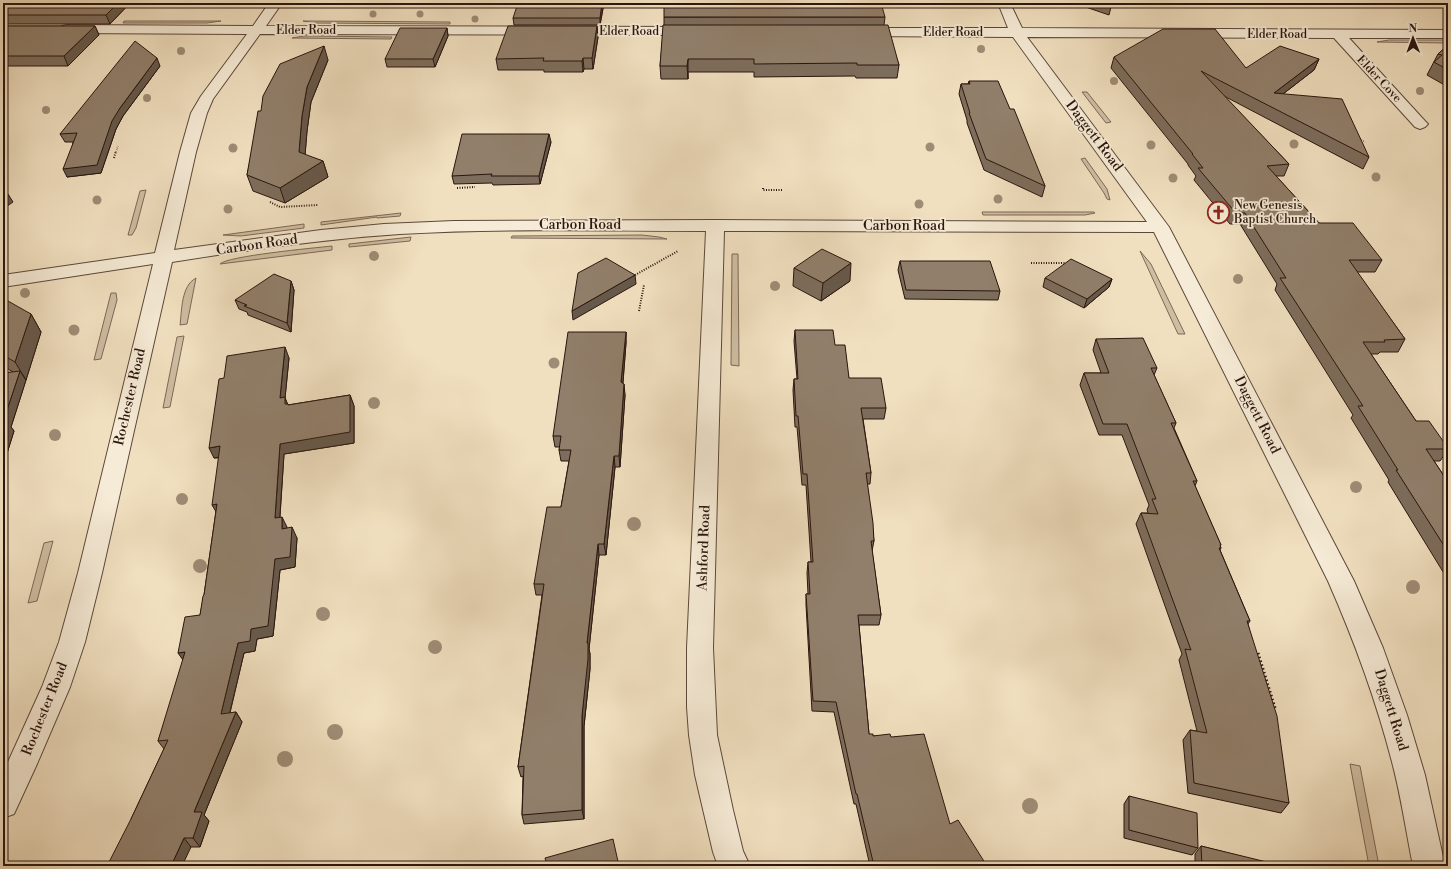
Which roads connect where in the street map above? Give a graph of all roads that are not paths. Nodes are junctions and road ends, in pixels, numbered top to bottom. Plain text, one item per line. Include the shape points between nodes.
1 (276, 3) edge
2 (1004, 3) edge
3 (57, 29) edge
4 (256, 30) junction
5 (705, 32) edge
6 (845, 32) edge
7 (1017, 33) junction
8 (1338, 34) junction
9 (1448, 34) edge
10 (1420, 124) dead end
11 (715, 225) junction
12 (1160, 227) junction
13 (164, 258) junction
14 (3, 281) edge
15 (3, 804) edge
16 (734, 866) edge
17 (1429, 866) edge

1 - 4 street, Rochester Road
2 - 7 street, Daggett Road
3 - 4 street, Elder Road
4 - 5 street, Elder Road
4 - 13 street, Rochester Road via 215,85 201,109 188,152
6 - 7 street, Elder Road
7 - 8 street, Elder Road
7 - 12 street, Daggett Road
8 - 9 street, Elder Road
8 - 10 street, Elder Cove
11 - 12 street, Carbon Road
11 - 13 street, Carbon Road via 418,227 366,231
11 - 16 street, Ashford Road via 700,648 701,707 710,775 728,852
12 - 17 street, Daggett Road via 1303,505 1361,625 1382,680 1405,756
13 - 14 street, Carbon Road
13 - 15 street, Rochester Road via 72,642 50,703

